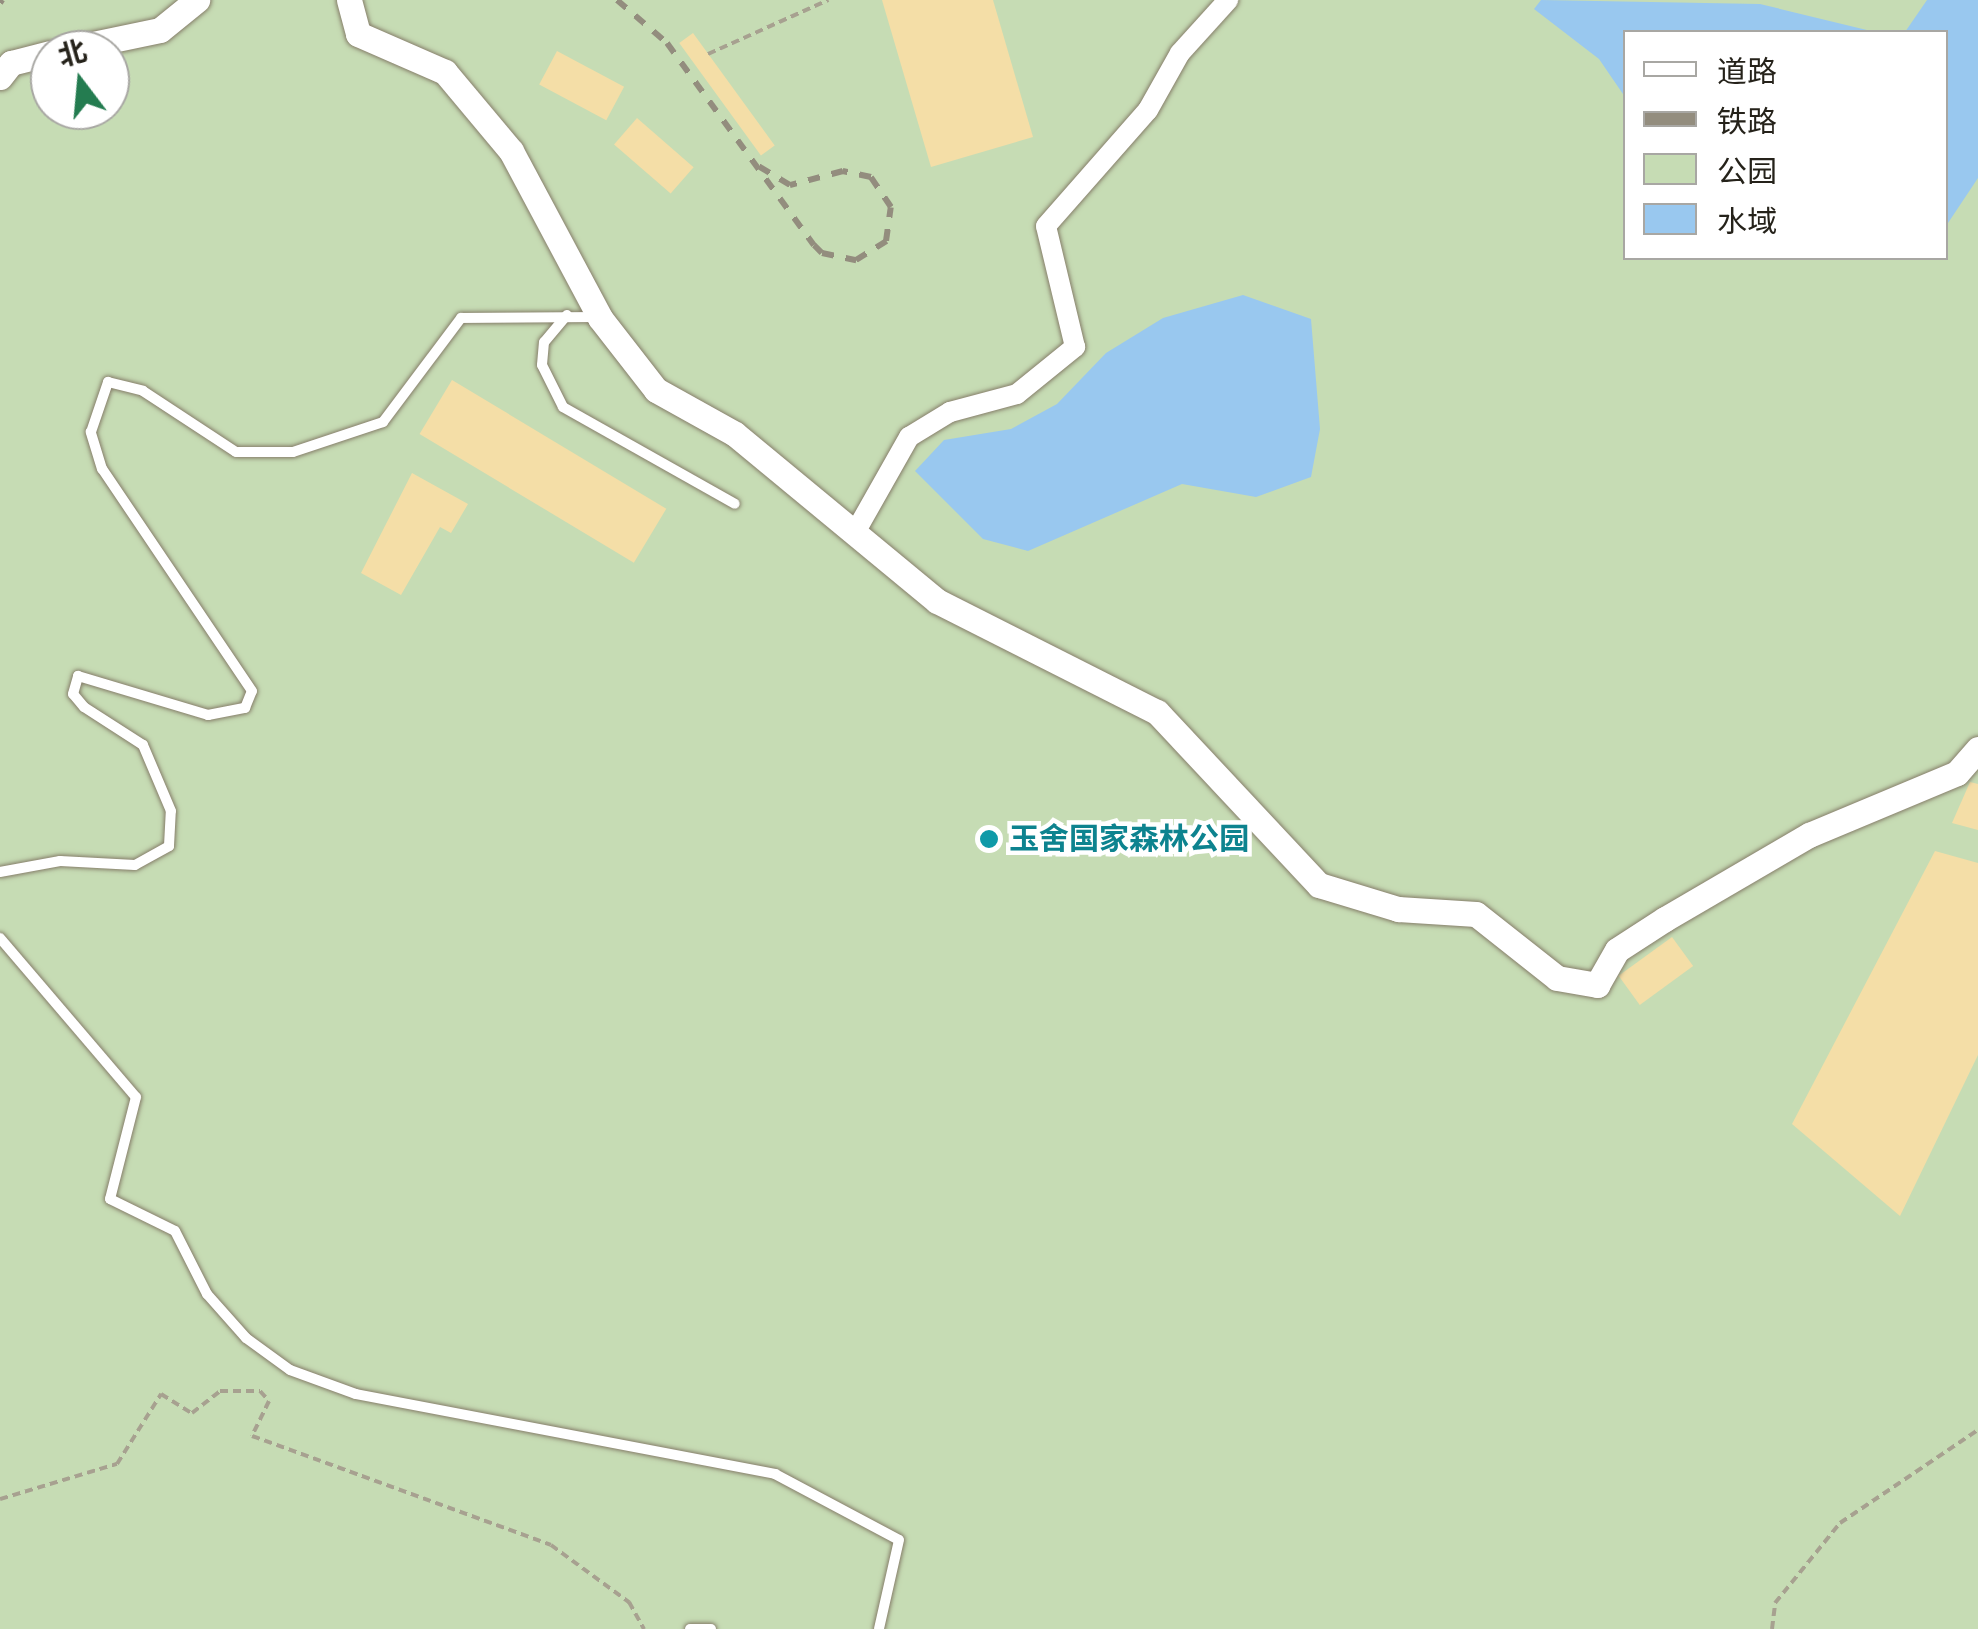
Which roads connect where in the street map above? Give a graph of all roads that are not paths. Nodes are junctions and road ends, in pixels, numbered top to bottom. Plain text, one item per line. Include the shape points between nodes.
1 (197, 0) edge
2 (349, 0) edge
3 (1228, 0) edge
4 (130, 36) edge
5 (30, 58) edge
6 (0, 77) edge
7 (567, 315) junction
8 (600, 318) junction
9 (735, 504) dead end
10 (857, 528) junction
11 (1978, 749) edge
12 (0, 872) edge
13 (0, 938) edge
14 (690, 1629) edge
15 (711, 1629) edge
16 (879, 1629) edge

1 - 4 street via 160,30
2 - 8 street via 358,34 444,72 511,150
3 - 10 street via 1180,52 1148,110 1046,226 1075,347 1017,394 950,412 909,437
5 - 6 street via 11,63
7 - 8 lane
7 - 9 lane via 544,342 542,364 562,407
7 - 12 lane via 460,318 383,422 293,452 236,452 143,391 108,382 91,432 102,469 252,690 246,708 208,715 78,676 72,694 142,744 171,811 169,846 135,865 60,861
8 - 10 street via 656,390 734,434
10 - 11 street via 938,601 1158,712 1319,885 1398,910 1476,914 1558,978 1596,985 1618,950 1666,919 1809,835 1957,773
13 - 16 lane via 136,1098 110,1199 175,1231 207,1294 246,1338 290,1370 356,1394 775,1474 898,1540
14 - 15 lane

